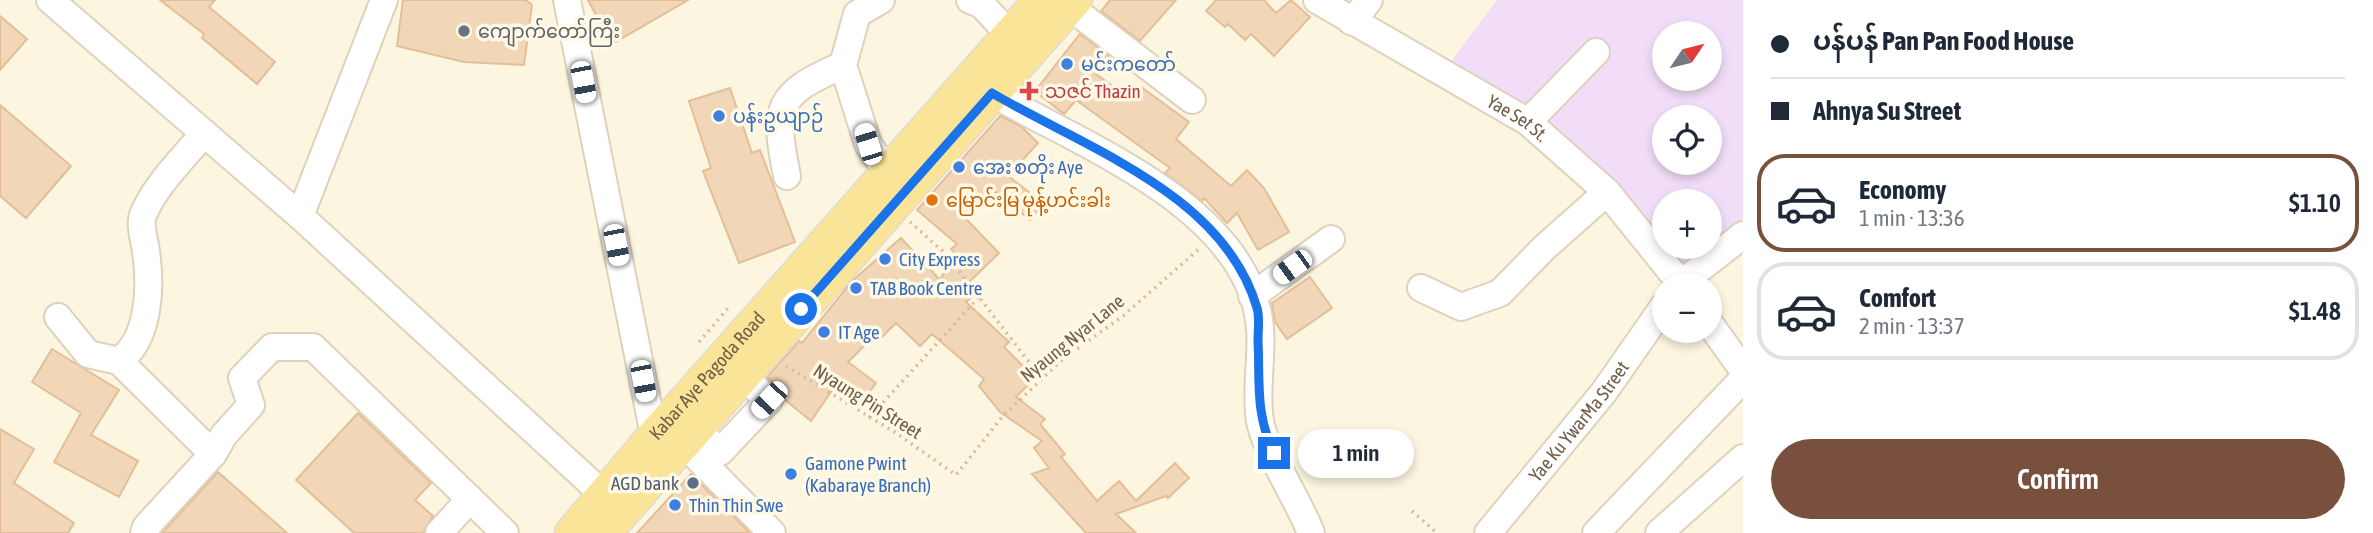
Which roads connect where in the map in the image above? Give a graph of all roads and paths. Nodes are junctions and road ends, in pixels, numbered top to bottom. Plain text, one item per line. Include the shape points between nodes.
1 (50, 0) edge
2 (384, 0) edge
3 (566, 0) edge
4 (881, 0) edge
5 (970, 0) edge
6 (1317, 0) edge
7 (1369, 0) edge
8 (1062, 2) edge
9 (1352, 22) junction
10 (1009, 34) junction
11 (1596, 52) dead end
12 (843, 65) junction
13 (992, 93) junction
14 (1192, 100) dead end
15 (1528, 122) junction
16 (204, 133) junction
17 (887, 171) junction
18 (787, 176) dead end
19 (1607, 192) junction
20 (893, 207) junction
21 (300, 216) junction
22 (1217, 233) junction
23 (1743, 235) edge
24 (1331, 239) dead end
25 (1671, 273) edge
26 (1696, 273) edge
27 (1421, 288) dead end
28 (980, 296) junction
29 (1252, 296) junction
30 (730, 306) dead end
31 (58, 317) dead end
32 (1652, 323) edge
33 (1722, 341) edge
34 (699, 342) dead end
35 (765, 351) junction
36 (119, 361) junction
37 (1743, 370) edge
38 (1042, 379) junction
39 (1743, 379) edge
40 (869, 418) junction
41 (677, 430) junction
42 (213, 454) junction
43 (1743, 458) edge
44 (956, 475) joint
45 (470, 499) junction
46 (1412, 511) dead end
47 (611, 514) edge
48 (144, 533) edge
49 (439, 533) edge
50 (506, 533) edge
51 (571, 533) edge
52 (772, 533) edge
53 (1311, 533) edge
54 (1437, 533) edge
55 (1488, 533) edge
56 (1596, 533) edge
57 (1659, 533) edge

1 - 16 street
2 - 21 street
3 - 41 street
4 - 12 street via 857,14
5 - 10 street via 982,5
6 - 9 street, Yae Set St.
7 - 9 street
8 - 10 main road, Kabar Aye Pagoda Road
8 - 13 main road, Kabar Aye Pagoda Road
8 - 14 street
9 - 15 street, Yae Set St.
10 - 17 main road, Kabar Aye Pagoda Road
11 - 15 street
12 - 17 street via 868,144
12 - 18 street via 809,80 782,105 778,133
13 - 20 main road, Kabar Aye Pagoda Road
13 - 22 street via 1120,163 1192,210
15 - 19 street, Yae Set St.
16 - 21 street
16 - 36 street via 156,191 142,218 150,278 144,317 131,352
17 - 41 main road, Kabar Aye Pagoda Road
19 - 25 street, Yae Set St.
19 - 27 street via 1500,293 1461,307
20 - 28 path via 946,254
20 - 35 main road, Kabar Aye Pagoda Road
21 - 47 street
22 - 29 street
22 - 38 path, Nyaung Nyar Lane via 1123,316
23 - 26 street
24 - 29 street
28 - 38 path
28 - 40 path
29 - 53 street via 1258,310 1260,421
30 - 34 path
31 - 36 street via 88,354
32 - 55 street, Yae Ku YwarMa Street via 1604,392
33 - 37 street
35 - 40 path, Nyaung Pin Street
35 - 41 main road, Kabar Aye Pagoda Road
36 - 42 street
38 - 44 path, Nyaung Nyar Lane via 1003,415
39 - 56 street
40 - 44 path, Nyaung Pin Street
41 - 47 main road, Kabar Aye Pagoda Road
41 - 52 street
42 - 45 street via 251,405 242,378 272,347 313,347
42 - 48 street
43 - 57 street
45 - 49 street
45 - 50 street
46 - 54 path
47 - 51 main road, Kabar Aye Pagoda Road

